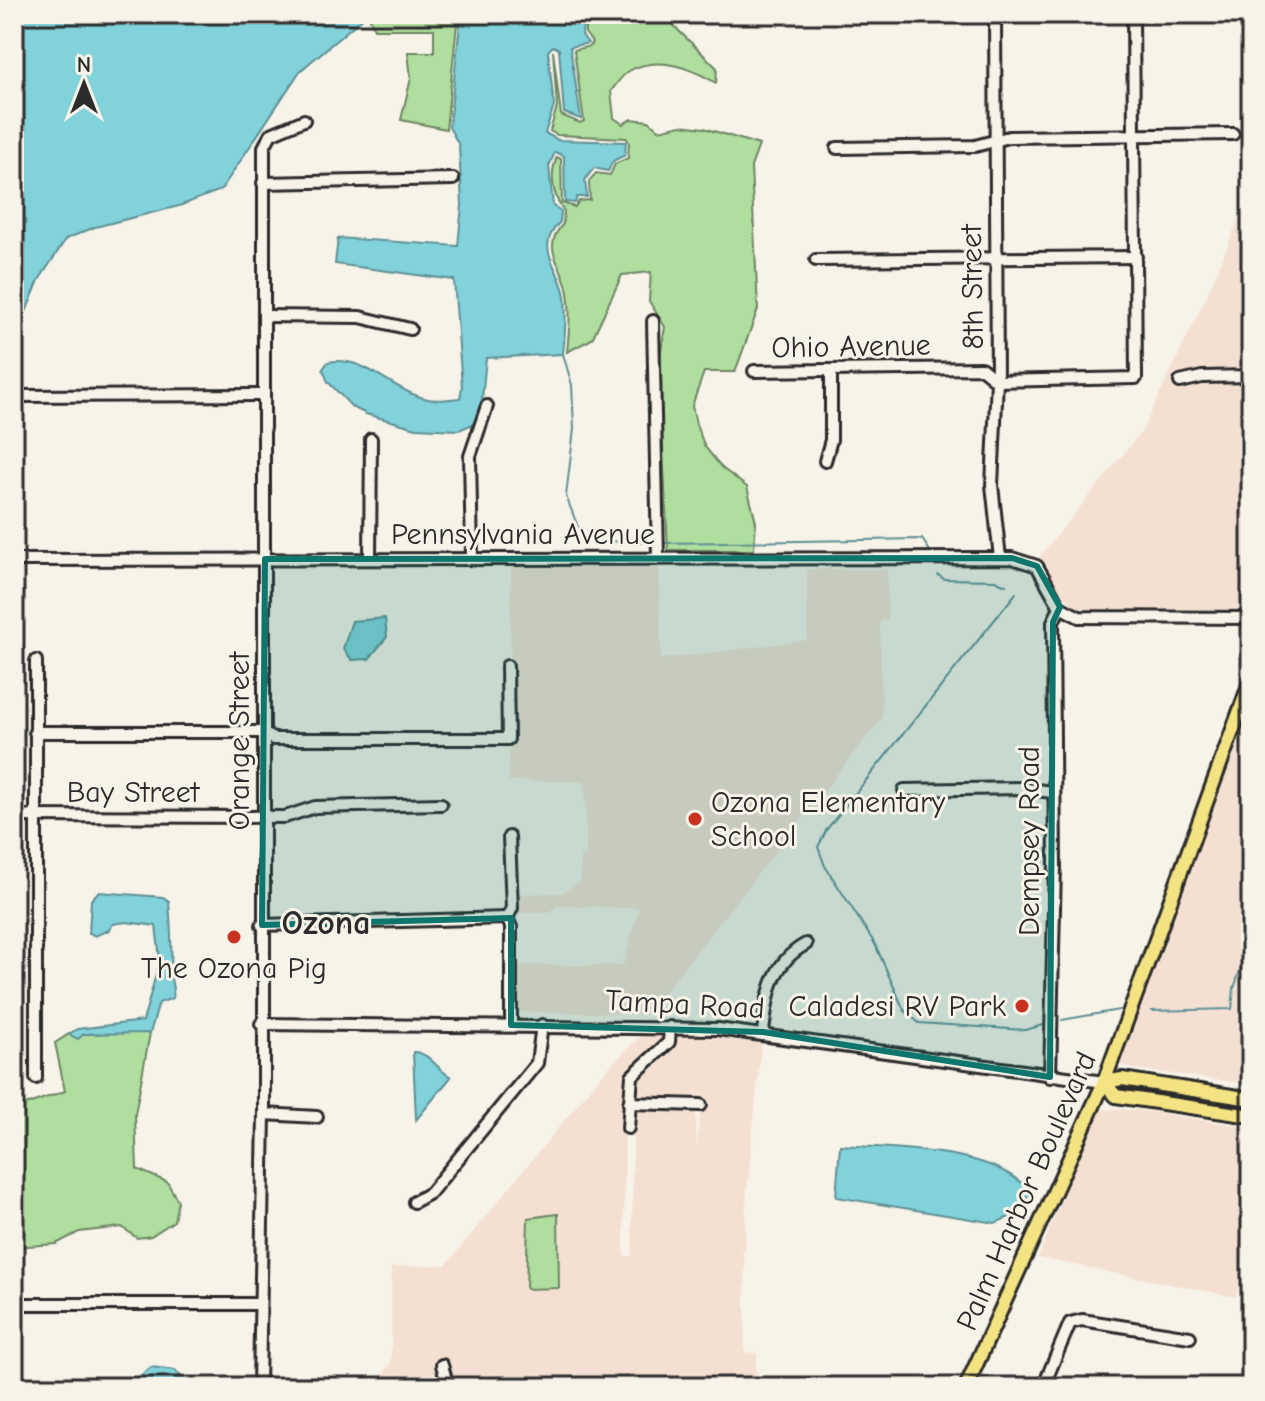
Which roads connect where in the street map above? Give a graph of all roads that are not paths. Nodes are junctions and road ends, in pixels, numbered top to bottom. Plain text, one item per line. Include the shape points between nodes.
1 (995, 14) edge
2 (1043, 14) edge
3 (1133, 14) edge
4 (304, 120) dead end
5 (1133, 134) junction
6 (1233, 134) dead end
7 (994, 142) junction
8 (837, 148) dead end
9 (453, 179) dead end
10 (263, 183) junction
11 (1136, 257) junction
12 (996, 259) junction
13 (816, 260) dead end
14 (264, 316) junction
15 (653, 321) dead end
16 (410, 329) dead end
17 (754, 371) dead end
18 (831, 371) junction
19 (1251, 376) edge
20 (997, 381) junction
21 (1180, 382) dead end
22 (263, 395) junction
23 (14, 396) edge
24 (487, 406) dead end
25 (371, 439) dead end
26 (825, 461) dead end
27 (658, 557) junction
28 (370, 558) junction
29 (472, 558) junction
30 (1000, 558) junction
31 (265, 559) junction
32 (14, 560) edge
33 (1060, 607) junction
34 (1251, 618) edge
35 (36, 661) dead end
36 (507, 666) dead end
37 (1251, 680) edge
38 (35, 732) junction
39 (262, 732) junction
40 (904, 790) dead end
41 (1052, 792) junction
42 (441, 804) dead end
43 (14, 816) edge
44 (35, 816) junction
45 (263, 817) junction
46 (509, 837) dead end
47 (507, 918) junction
48 (262, 925) junction
49 (806, 944) dead end
50 (261, 1024) junction
51 (511, 1025) junction
52 (542, 1025) junction
53 (670, 1027) junction
54 (763, 1032) junction
55 (1050, 1077) junction
56 (36, 1078) dead end
57 (1104, 1082) junction
58 (1251, 1099) edge
59 (629, 1103) junction
60 (701, 1105) dead end
61 (264, 1114) junction
62 (1251, 1116) edge
63 (317, 1117) dead end
64 (628, 1128) dead end
65 (414, 1202) dead end
66 (14, 1304) edge
67 (260, 1304) junction
68 (1190, 1337) dead end
69 (442, 1365) dead end
70 (259, 1387) edge
71 (448, 1387) edge
72 (966, 1387) edge
73 (1043, 1387) edge

1 - 2 street
1 - 7 street, 8th Street
3 - 5 street
4 - 10 street, Orange Street via 266,139
5 - 6 street
5 - 7 street via 1009,137
5 - 11 street
7 - 8 street
7 - 12 street, 8th Street
9 - 10 street
10 - 14 street, Orange Street
11 - 12 street
11 - 20 street, Ohio Avenue via 1136,378
12 - 13 street
12 - 20 street, 8th Street
14 - 16 street via 360,317
14 - 22 street, Orange Street
15 - 27 street
17 - 18 street, Ohio Avenue
18 - 20 street, Ohio Avenue via 981,368
18 - 26 street via 831,440
19 - 21 street
20 - 30 street, 8th Street via 992,485
22 - 23 street
22 - 31 street, Orange Street
24 - 29 street via 470,456
25 - 28 street
27 - 29 street, Pennsylvania Avenue
27 - 30 street, Pennsylvania Avenue
28 - 29 street, Pennsylvania Avenue
28 - 31 street, Pennsylvania Avenue
30 - 33 street, Pennsylvania Avenue via 1032,562 1043,571
31 - 32 street, Pennsylvania Avenue
31 - 39 street, Orange Street
33 - 34 street via 1079,617
33 - 41 street, Dempsey Road via 1053,622
35 - 38 street
36 - 39 street via 508,739 273,739
37 - 57 main road, Palm Harbor Boulevard
38 - 39 street
38 - 44 street
39 - 45 street, Orange Street
40 - 41 street
41 - 55 street, Dempsey Road
42 - 45 street, Bay Street via 315,807 285,817
43 - 44 street, Bay Street
44 - 45 street, Bay Street
44 - 56 street
45 - 48 street, Orange Street
46 - 47 street via 512,908
47 - 48 street
47 - 51 street
48 - 50 street, Orange Street
49 - 54 street via 781,963 771,981
50 - 51 street, Tampa Road
50 - 61 street, Orange Street
51 - 52 street, Tampa Road
52 - 53 street, Tampa Road
52 - 65 street via 537,1063 430,1193
53 - 54 street, Tampa Road
53 - 59 street via 669,1042 632,1076
54 - 55 street, Tampa Road
55 - 57 street, Tampa Road
57 - 58 main road, Tampa Road via 1122,1079
57 - 62 main road, Tampa Road via 1116,1096
57 - 72 main road, Palm Harbor Boulevard
59 - 60 street
59 - 64 street
61 - 63 street
61 - 67 street, Orange Street
66 - 67 street
67 - 70 street, Orange Street
68 - 73 street via 1082,1320 1070,1323
69 - 71 street

